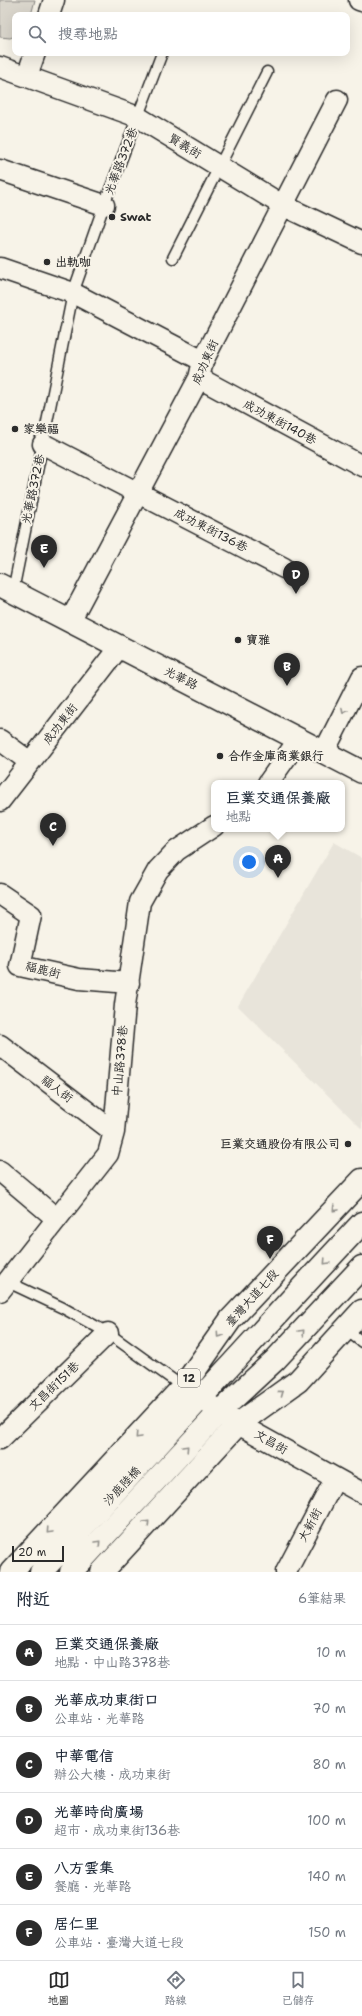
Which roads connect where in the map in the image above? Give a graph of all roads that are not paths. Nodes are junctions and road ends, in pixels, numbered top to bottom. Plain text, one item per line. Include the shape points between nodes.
1 (54, 0) edge
2 (359, 0) edge
3 (362, 1) edge
4 (50, 12) edge
5 (34, 56) edge
6 (161, 56) edge
7 (0, 67) edge
8 (267, 72) dead end
9 (27, 76) junction
10 (337, 100) dead end
11 (138, 117) junction
12 (219, 167) junction
13 (0, 170) edge
14 (104, 205) junction
15 (284, 206) junction
16 (362, 244) edge
17 (173, 258) dead end
18 (0, 268) edge
19 (73, 293) junction
20 (201, 370) junction
21 (43, 444) junction
22 (362, 466) edge
23 (137, 492) junction
24 (284, 568) dead end
25 (6, 588) edge
26 (70, 621) junction
27 (120, 646) junction
28 (362, 677) edge
29 (298, 739) junction
30 (0, 740) edge
31 (324, 752) junction
32 (30, 762) junction
33 (362, 772) edge
34 (270, 780) edge
35 (0, 801) edge
36 (211, 828) edge
37 (0, 894) edge
38 (129, 983) junction
39 (0, 1045) edge
40 (114, 1132) junction
41 (0, 1171) edge
42 (362, 1180) edge
43 (57, 1218) junction
44 (362, 1223) edge
45 (362, 1267) edge
46 (4, 1286) edge
47 (362, 1311) edge
48 (345, 1329) junction
49 (108, 1333) junction
50 (253, 1340) junction
51 (362, 1342) edge
52 (276, 1360) junction
53 (183, 1387) junction
54 (202, 1399) junction
55 (220, 1411) junction
56 (238, 1424) junction
57 (0, 1439) edge
58 (335, 1479) junction
59 (362, 1493) edge
60 (11, 1572) edge
61 (42, 1572) edge
62 (71, 1572) edge
63 (102, 1572) edge
64 (286, 1572) edge

1 - 4 street
2 - 3 street
5 - 9 street
6 - 11 lane, 光華路372巷
7 - 9 street, 賢義街
8 - 12 lane
9 - 11 street, 賢義街
10 - 15 street, 成功東街
11 - 12 street, 賢義街
11 - 14 lane, 光華路372巷
12 - 15 street, 賢義街
12 - 17 lane
13 - 14 street
14 - 19 lane, 光華路372巷
15 - 16 street, 賢義街
15 - 20 street, 成功東街
18 - 19 street
19 - 20 street
19 - 21 lane, 光華路372巷
20 - 22 street, 成功東街140巷
20 - 23 street, 成功東街
21 - 23 street, 成功東街136巷
21 - 25 lane, 光華路372巷
23 - 24 street, 成功東街136巷
23 - 26 street, 成功東街
25 - 26 main road, 光華路
26 - 27 main road, 光華路
27 - 29 main road, 光華路
27 - 32 street, 成功東街
28 -> 31 street
29 - 31 main road, 光華路
29 - 34 street
30 - 32 street
31 - 33 main road, 光華路
32 - 35 street, 成功東街
36 - 38 street, 中山路378巷 via 176,851 158,870 140,902
37 - 38 street, 福鹿街 via 30,916 20,966 79,979
38 - 40 street, 中山路378巷
39 - 40 street, 福人街
40 - 43 street, 中山路378巷 via 108,1154
41 - 43 street
42 -> 53 main road, 臺灣大道七段 / 12 via 231,1319
43 - 46 street, 中山路378巷
44 -> 50 main road, 臺灣大道七段 / 12
52 -> 45 main road
46 - 49 lane via 64,1308
47 - 48 main road
48 - 51 lane
56 -> 48 main road via 298,1381
49 - 53 lane
49 - 57 street, 文昌街151巷
50 - 53 main road, 臺灣大道七段 / 12
50 - 54 main road, 臺灣大道七段 / 12
52 - 55 main road
52 - 56 main road
53 - 54 street, 文昌街
53 -> 60 main road, 臺灣大道七段 / 12
54 - 55 street, 文昌街
54 - 61 main road, 沙鹿陸橋 / 12
55 - 56 street, 文昌街
62 -> 55 main road, 沙鹿陸橋
56 - 58 street, 文昌街
63 -> 56 main road
58 - 59 street, 文昌街
58 - 64 street, 大新街

